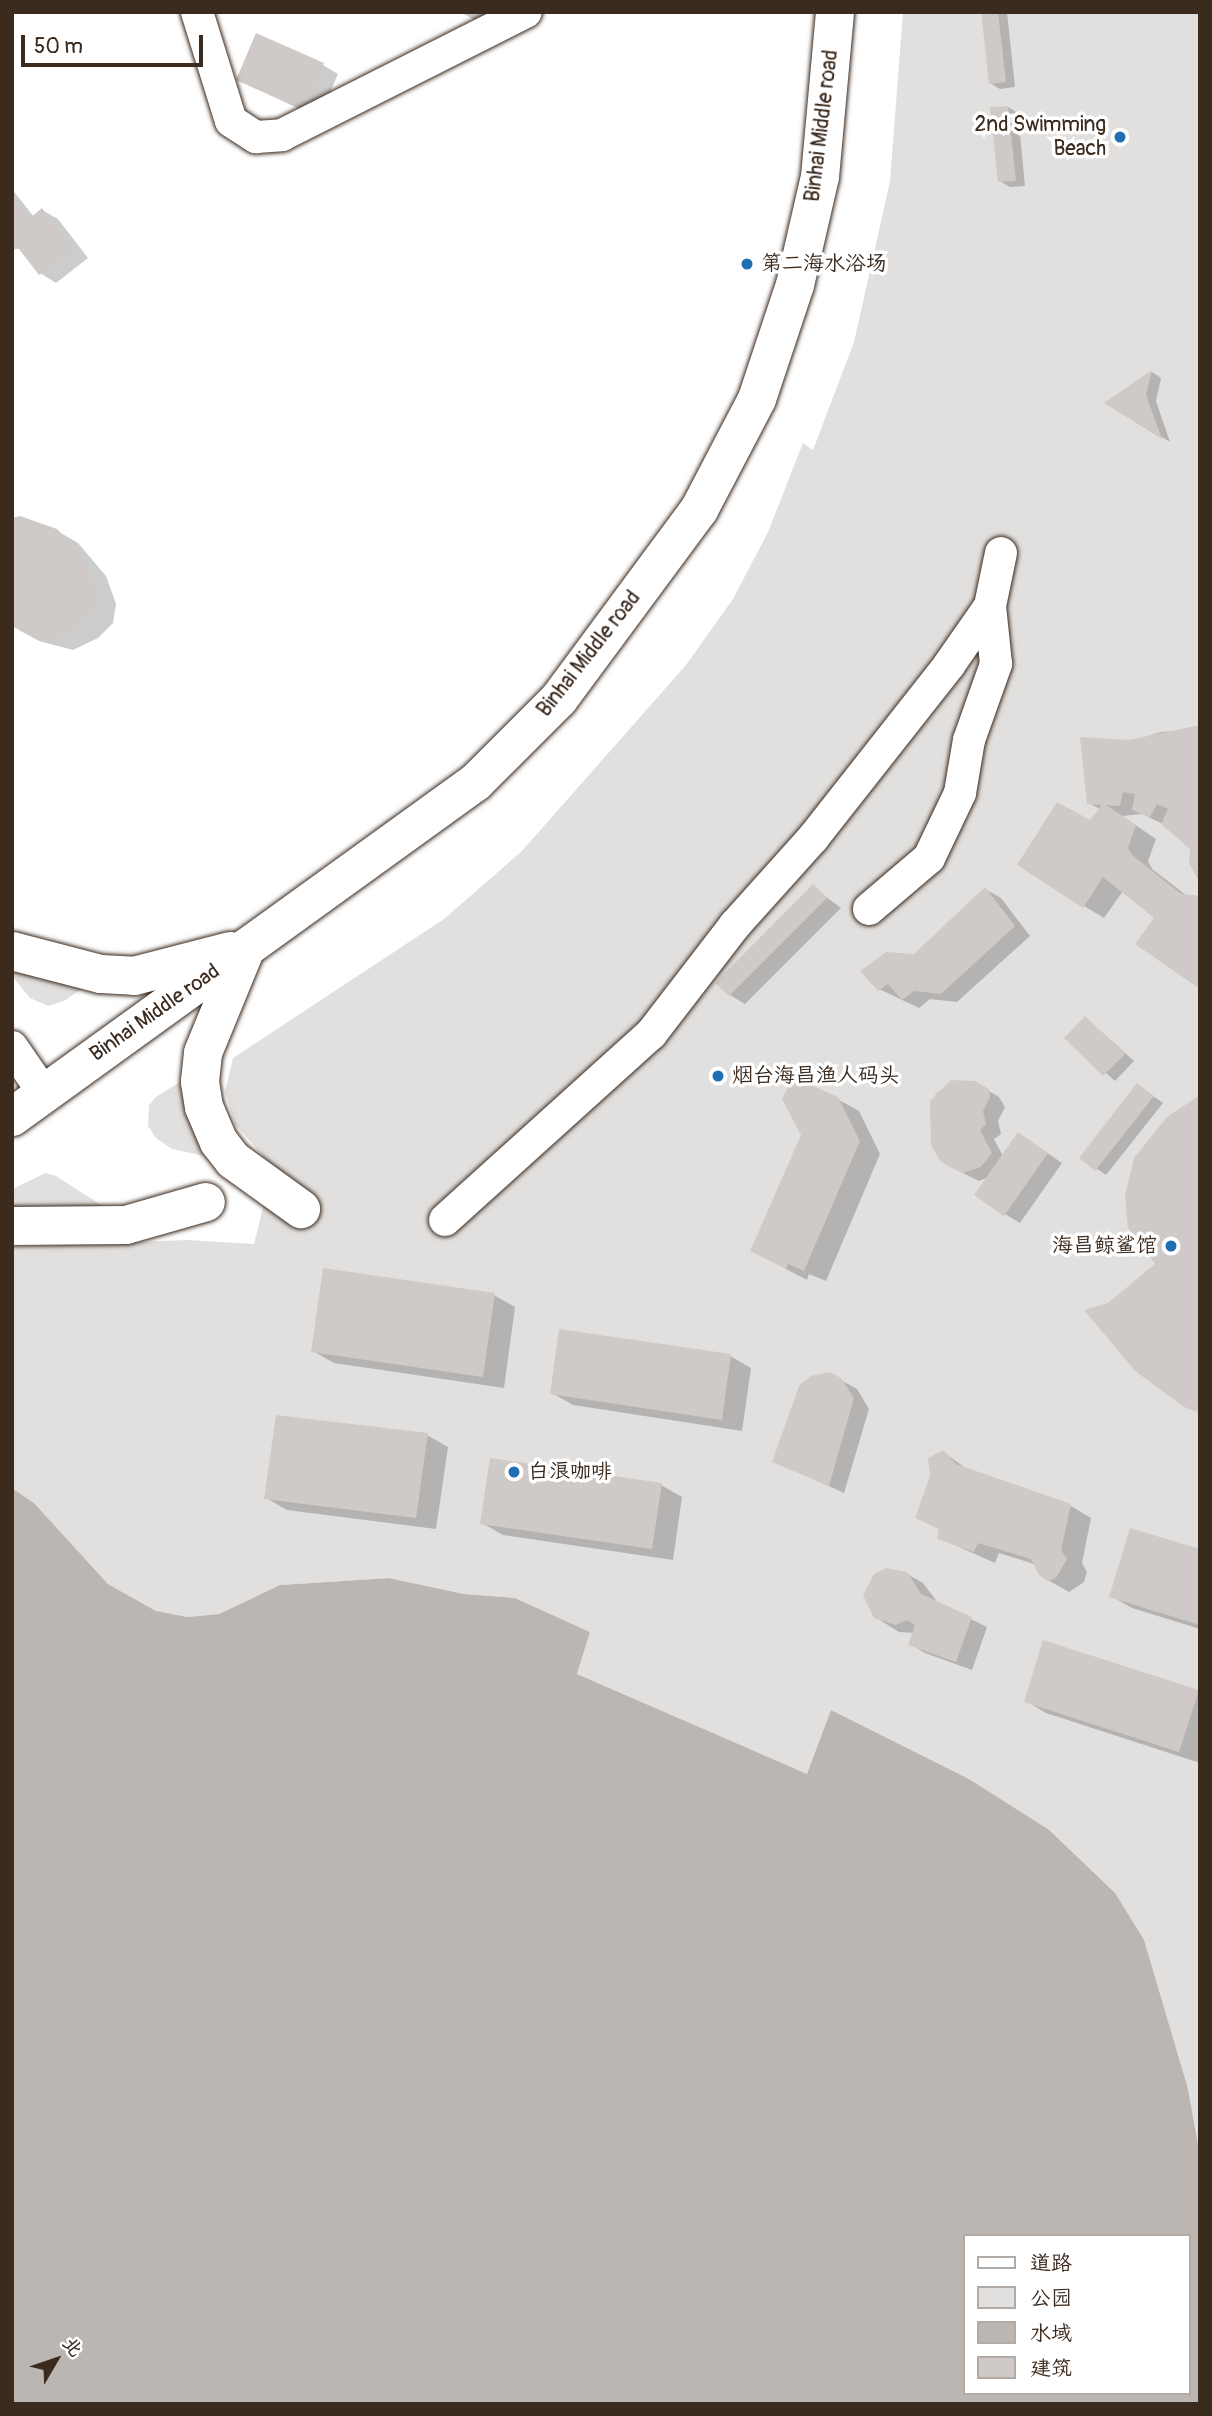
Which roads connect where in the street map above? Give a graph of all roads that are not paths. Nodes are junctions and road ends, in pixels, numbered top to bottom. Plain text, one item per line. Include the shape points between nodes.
1 (197, 12) edge
2 (526, 12) edge
3 (835, 12) edge
4 (1001, 553) dead end
5 (990, 606) junction
6 (869, 909) dead end
7 (247, 948) junction
8 (12, 951) edge
9 (12, 1047) edge
10 (28, 1097) edge
11 (12, 1117) edge
12 (206, 1202) dead end
13 (301, 1209) dead end
14 (445, 1220) dead end
15 (12, 1226) edge

1 - 2 street via 232,121 256,137 282,135
3 - 7 main road, Binhai Middle road via 820,177 795,285 757,399 699,510 559,699 476,782
4 - 5 street
5 - 6 street via 996,664 969,740 960,793 929,858
5 - 14 street via 813,838 735,925 651,1034
7 - 8 main road via 134,976 101,974
7 - 10 main road, Binhai Middle road
7 - 13 main road via 203,1053 200,1082 204,1107 219,1142 233,1160
9 - 10 street
10 - 11 main road, Binhai Middle road
12 - 15 main road via 126,1225

